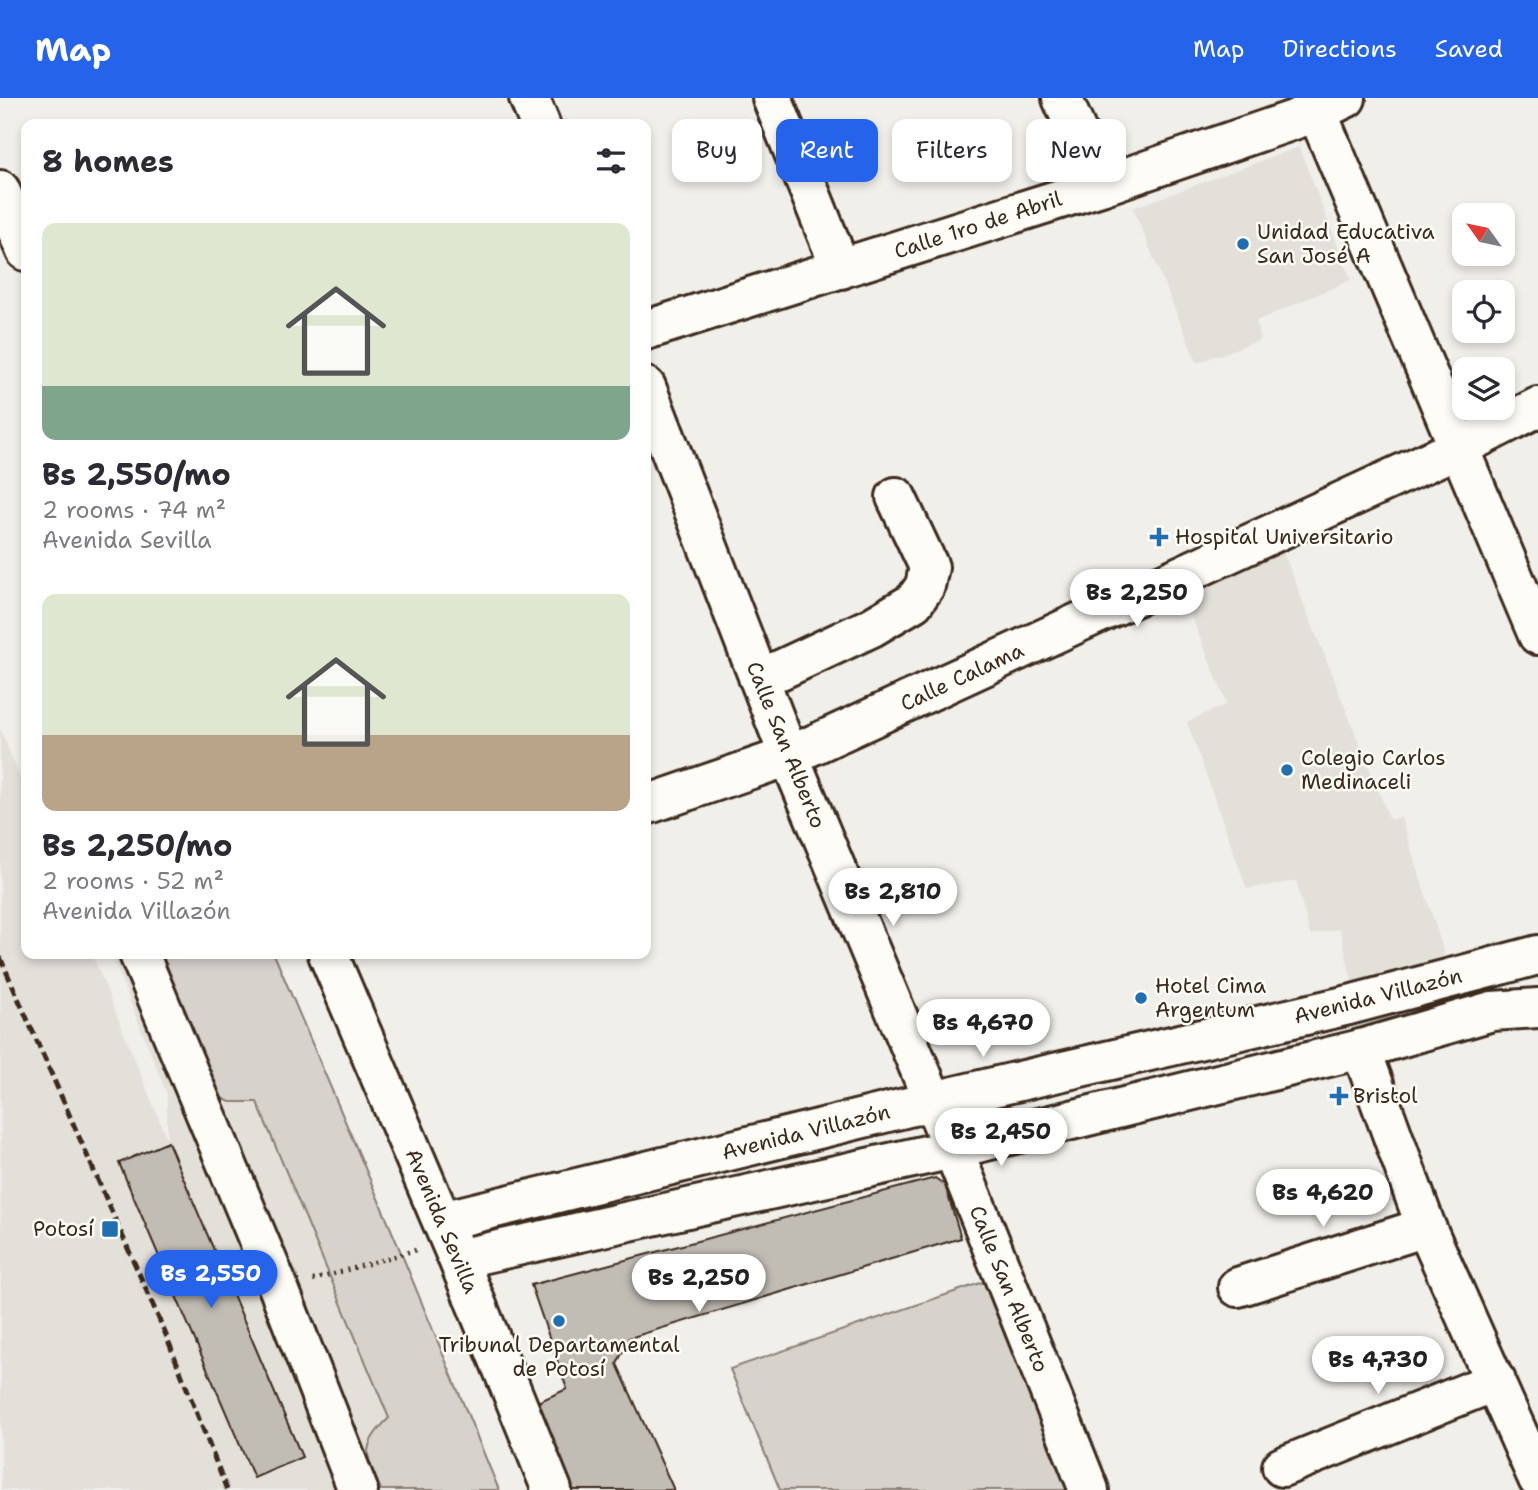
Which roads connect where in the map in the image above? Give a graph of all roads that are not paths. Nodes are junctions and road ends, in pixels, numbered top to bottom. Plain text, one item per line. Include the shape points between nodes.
1 (529, 98) edge
2 (772, 98) edge
3 (1062, 98) edge
4 (1325, 103) edge
5 (538, 119) edge
6 (1101, 186) junction
7 (0, 190) edge
8 (21, 239) edge
9 (841, 269) junction
10 (651, 328) edge
11 (651, 400) edge
12 (1538, 407) edge
13 (1460, 447) junction
14 (896, 497) dead end
15 (1538, 635) edge
16 (758, 677) junction
17 (789, 756) junction
18 (651, 803) edge
19 (1538, 955) edge
20 (141, 959) edge
21 (330, 959) edge
22 (1538, 1008) edge
23 (1362, 1049) junction
24 (933, 1101) junction
25 (953, 1149) junction
26 (442, 1221) junction
27 (1426, 1227) junction
28 (458, 1259) junction
29 (1238, 1287) dead end
30 (1496, 1381) junction
31 (1282, 1467) dead end
32 (1538, 1479) edge
33 (358, 1490) edge
34 (552, 1490) edge
35 (1089, 1490) edge

1 - 5 street
2 - 9 street
3 - 6 street
4 - 6 street, Calle 1ro de Abril
4 - 13 street
6 - 9 street, Calle 1ro de Abril
7 - 8 street
9 - 10 street, Calle 1ro de Abril
11 - 16 street, Calle San Alberto
12 - 13 street, Calle Calama
13 - 15 street
13 - 17 street, Calle Calama
14 - 16 street via 929,567 925,586 914,602 872,627
16 - 17 street, Calle San Alberto
17 - 18 street, Calle Calama
17 - 24 street, Calle San Alberto
19 - 24 street, Avenida Villazón via 1349,1005
20 - 33 street
21 - 26 street, Avenida Sevilla
22 - 23 street, Avenida Villazón via 1492,1011
23 - 25 street, Avenida Villazón
23 - 27 street
24 - 25 street, Calle San Alberto
24 - 26 street, Avenida Villazón
25 - 28 street, Avenida Villazón
25 - 35 street, Calle San Alberto
26 - 28 street, Avenida Sevilla
27 - 29 street
27 - 30 street
28 - 34 street, Avenida Sevilla
30 - 31 street
30 - 32 street

